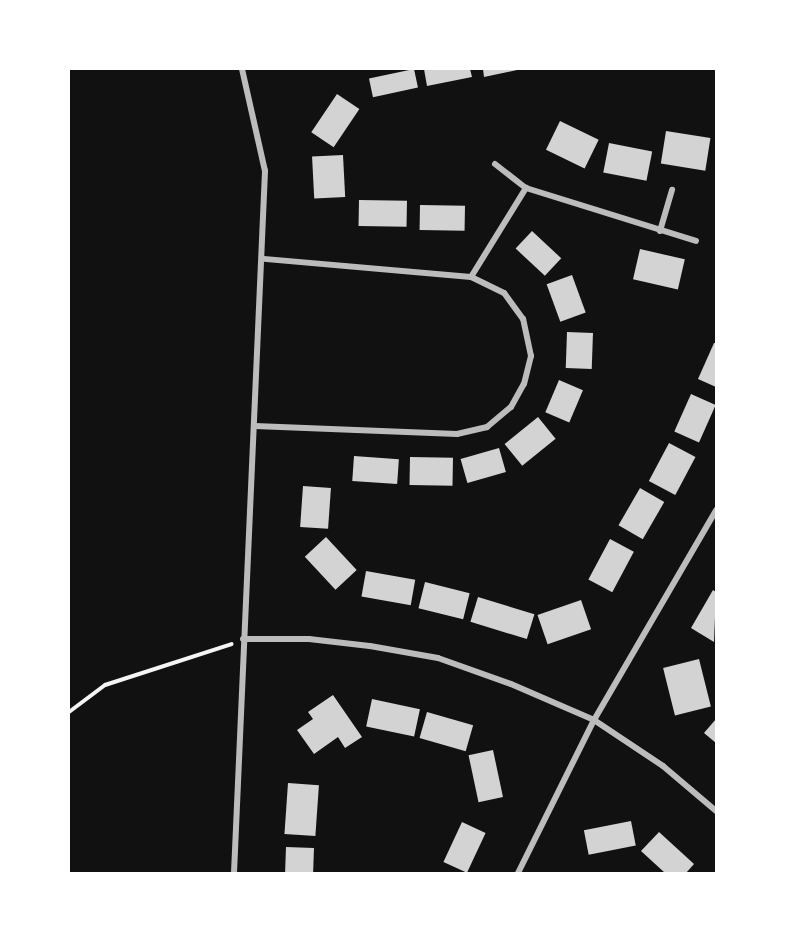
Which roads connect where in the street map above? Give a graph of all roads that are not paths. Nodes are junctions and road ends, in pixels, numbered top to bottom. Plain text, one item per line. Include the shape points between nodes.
1 (242, 69) edge
2 (495, 164) dead end
3 (526, 188) junction
4 (672, 190) dead end
5 (660, 231) junction
6 (696, 241) dead end
7 (264, 259) junction
8 (471, 277) junction
9 (255, 426) junction
10 (716, 510) edge
11 (243, 639) junction
12 (594, 720) junction
13 (716, 812) edge
14 (234, 873) edge
15 (518, 873) edge

1 - 7 street via 265,171
2 - 3 street
3 - 5 street
3 - 8 street
4 - 5 street
5 - 6 street
7 - 8 street
7 - 9 street
8 - 9 street via 504,293 523,319 531,356 524,384 511,406 487,426 436,435
9 - 11 street
10 - 12 street
11 - 12 street via 309,639 438,658
11 - 14 street
12 - 13 street via 663,766
12 - 15 street

